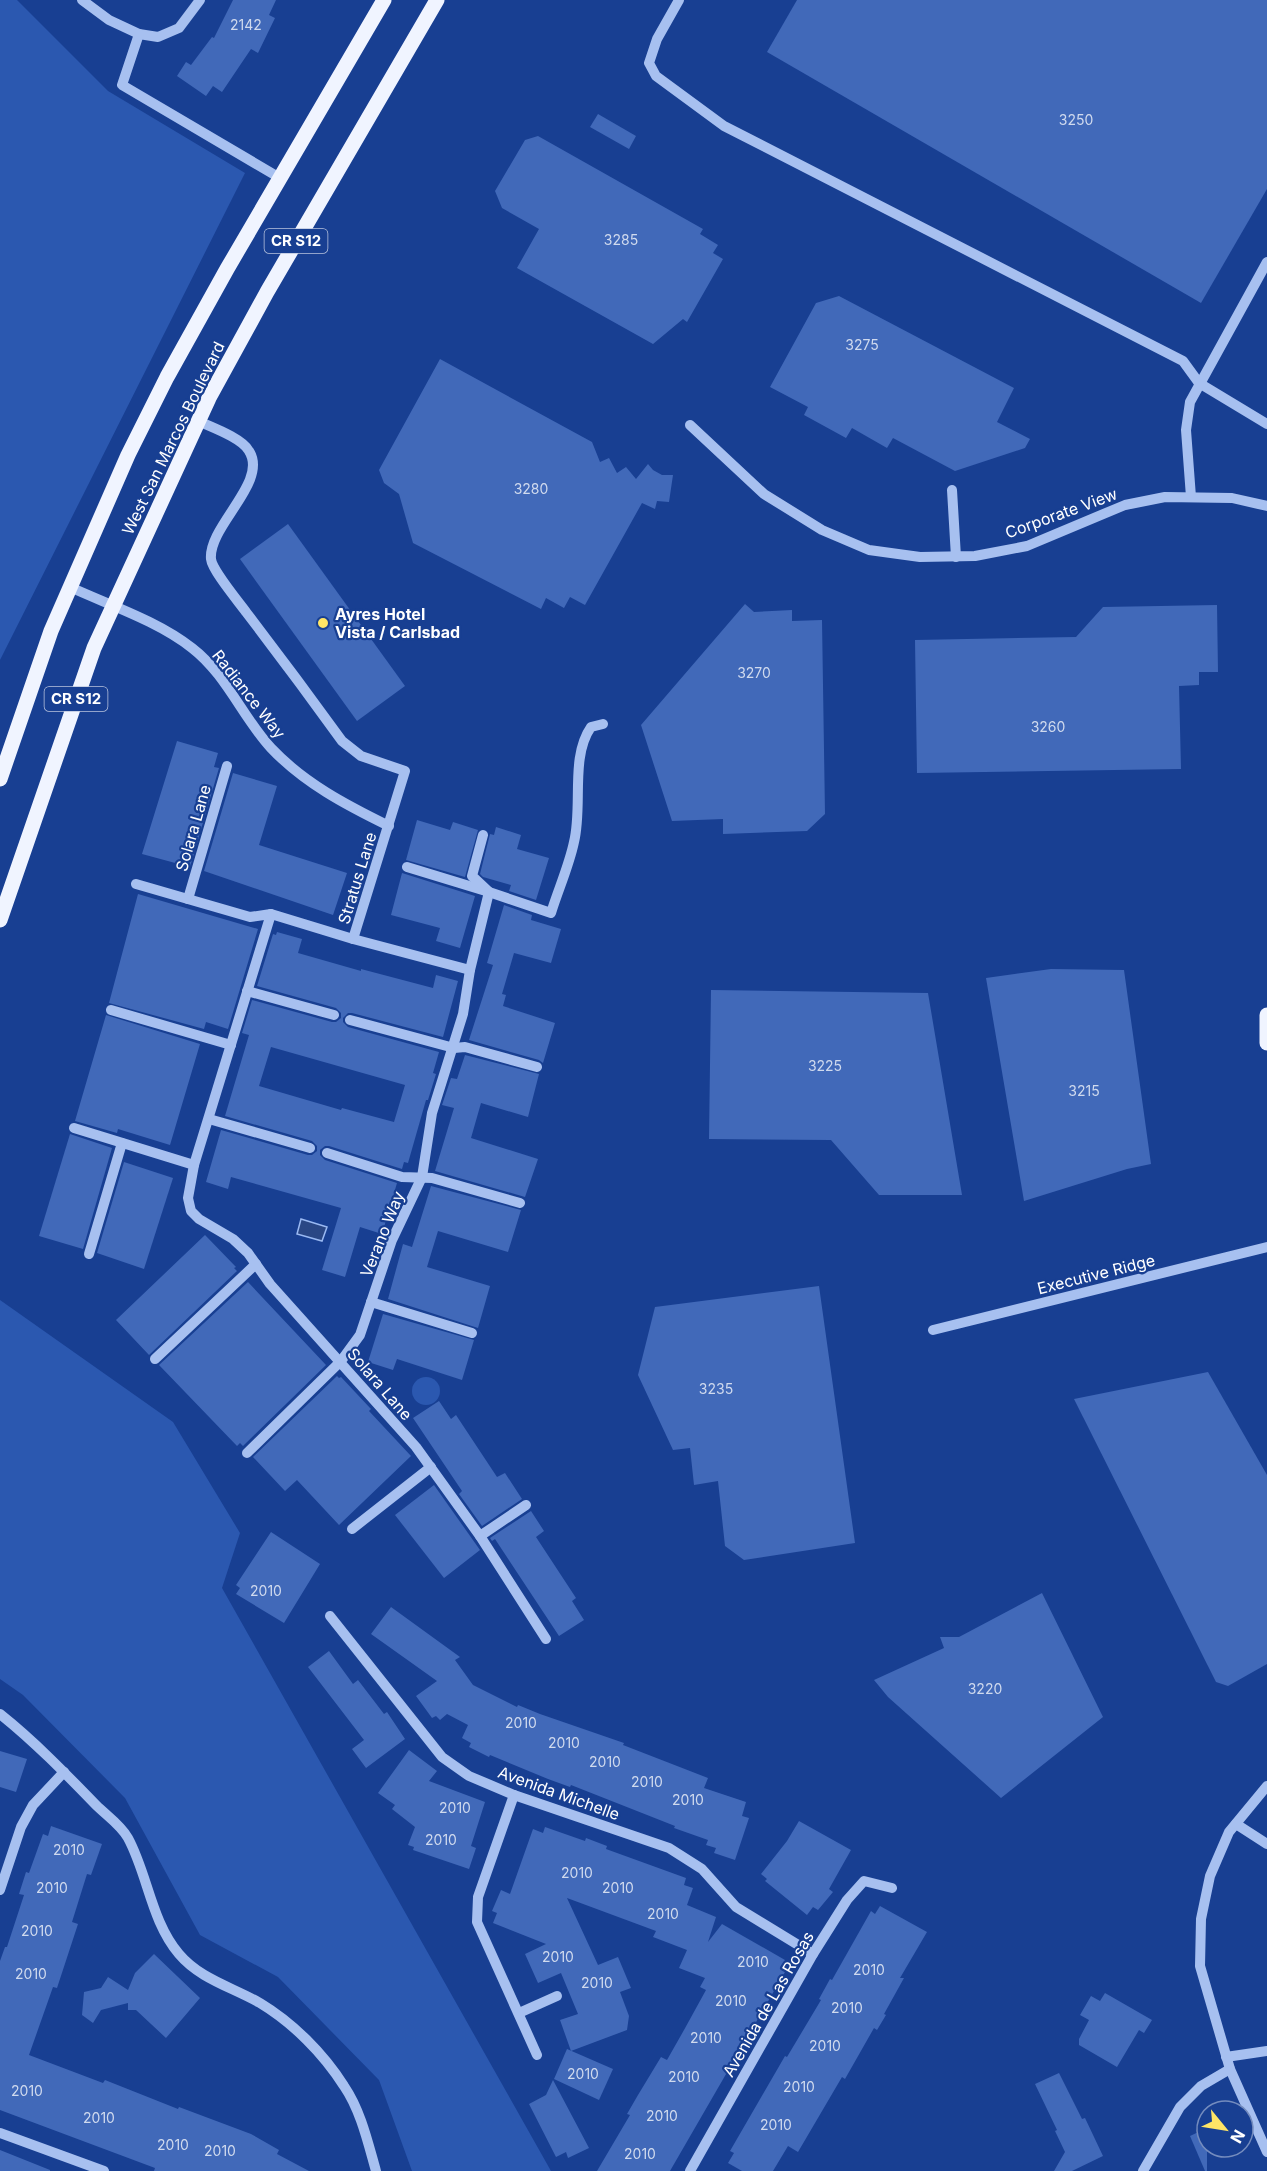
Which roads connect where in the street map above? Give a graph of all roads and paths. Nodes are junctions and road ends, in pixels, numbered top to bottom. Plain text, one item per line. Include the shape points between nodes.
1 (82, 0) edge
2 (200, 0) edge
3 (384, 0) edge
4 (437, 0) edge
5 (680, 0) edge
6 (139, 34) junction
7 (280, 178) junction
8 (1267, 262) edge
9 (1199, 383) junction
10 (198, 421) junction
11 (1267, 424) edge
12 (690, 425) dead end
13 (952, 490) dead end
14 (1191, 497) junction
15 (1267, 506) edge
16 (956, 556) junction
17 (70, 587) junction
18 (113, 606) junction
19 (603, 724) dead end
20 (227, 766) dead end
21 (0, 779) edge
22 (388, 826) junction
23 (483, 835) dead end
24 (407, 867) dead end
25 (136, 884) dead end
26 (489, 892) junction
27 (188, 899) junction
28 (271, 914) junction
29 (0, 920) edge
30 (353, 939) junction
31 (470, 970) junction
32 (247, 991) junction
33 (111, 1010) dead end
34 (334, 1015) dead end
35 (1267, 1015) edge
36 (350, 1020) dead end
37 (1267, 1043) edge
38 (231, 1045) junction
39 (454, 1048) junction
40 (537, 1067) dead end
41 (208, 1119) junction
42 (74, 1128) dead end
43 (122, 1143) junction
44 (310, 1148) dead end
45 (327, 1153) dead end
46 (194, 1166) junction
47 (422, 1178) junction
48 (520, 1203) dead end
49 (1267, 1247) edge
50 (89, 1254) dead end
51 (256, 1263) junction
52 (371, 1302) junction
53 (933, 1330) dead end
54 (472, 1333) dead end
55 (155, 1359) dead end
56 (341, 1361) junction
57 (247, 1452) dead end
58 (431, 1467) junction
59 (526, 1505) dead end
60 (352, 1529) dead end
61 (480, 1536) junction
62 (330, 1616) dead end
63 (546, 1639) dead end
64 (0, 1714) edge
65 (64, 1773) junction
66 (1267, 1786) edge
67 (514, 1795) junction
68 (1236, 1824) junction
69 (1267, 1844) edge
70 (892, 1888) dead end
71 (0, 1890) edge
72 (813, 1954) junction
73 (557, 1996) dead end
74 (519, 2013) junction
75 (1267, 2051) edge
76 (537, 2055) dead end
77 (1226, 2057) junction
78 (1230, 2069) junction
79 (0, 2133) edge
80 (1267, 2152) edge
81 (104, 2171) edge
82 (376, 2171) edge
83 (690, 2171) edge
84 (1143, 2171) edge

1 - 6 street via 109,20
2 - 6 street via 179,28 158,37
3 - 7 main road, West San Marcos Boulevard / CR S12
4 - 10 main road, West San Marcos Boulevard / CR S12 via 267,292
5 - 9 street via 657,39 649,63 656,76 744,137 1183,361
6 - 7 street via 122,84
7 - 17 main road, West San Marcos Boulevard / CR S12 via 167,377
8 - 9 street
9 - 11 street
9 - 14 street via 1190,402 1186,430
10 - 18 main road, West San Marcos Boulevard / CR S12
10 - 22 street, Stratus Lane via 235,439 249,450 253,462 250,482 212,545 211,561 342,741 361,756 405,771
12 - 16 street, Corporate View via 764,494 822,530 869,550 920,557
13 - 16 street
14 - 15 street, Corporate View via 1232,498
14 - 16 street, Corporate View via 1165,497 1125,505 1027,546
17 - 18 street, Radiance Way
17 - 21 main road, West San Marcos Boulevard / CR S12
18 - 22 street, Radiance Way via 194,649 271,747 299,774 339,801
18 - 29 main road, West San Marcos Boulevard / CR S12 via 94,648
19 - 26 street via 591,727 585,735 580,754 579,814 574,842 551,913
20 - 27 street, Solara Lane
22 - 30 street, Stratus Lane
23 - 26 street via 472,876
24 - 26 street
25 - 27 street
26 - 31 street, Verano Way
27 - 28 street via 250,917
28 - 30 street
28 - 32 street, Solara Lane
30 - 31 street
31 - 39 street, Verano Way
32 - 34 street
32 - 38 street, Solara Lane
33 - 38 street
35 - 37 main road
36 - 39 street
38 - 41 street, Solara Lane
39 - 40 street via 465,1047
39 - 47 street, Verano Way via 432,1113
41 - 44 street
41 - 46 street, Solara Lane
42 - 43 street
43 - 46 street
43 - 50 street
45 - 47 street, Verano Way via 402,1177
46 - 51 street, Solara Lane via 188,1198 191,1211 232,1239
47 - 48 street, Verano Way
47 - 52 street, Verano Way via 392,1240
49 - 53 street, Executive Ridge
51 - 55 street
51 - 56 street, Solara Lane via 270,1284
52 - 54 street, Verano Way
52 - 56 street, Verano Way via 360,1335
56 - 57 street, Verano Way
56 - 58 street, Solara Lane
58 - 60 street
58 - 61 street, Solara Lane
59 - 61 street
61 - 63 street, Solara Lane
62 - 67 street, Avenida Michelle via 442,1757 469,1776
64 - 65 street
65 - 71 street via 33,1805 21,1827
65 - 82 street via 126,1835 142,1868 160,1926 179,1954 202,1974 260,2003 287,2022 320,2054 345,2087 362,2122
66 - 68 street
67 - 72 street, Avenida Michelle via 669,1848 702,1869 736,1907
67 - 74 street via 478,1896 477,1922
68 - 69 street
68 - 77 street via 1209,1876 1201,1919 1200,1966
70 - 72 street, Avenida de Las Rosas via 864,1881 847,1900
72 - 83 street, Avenida de Las Rosas
73 - 74 street
74 - 76 street
75 - 77 street
77 - 78 street
78 - 80 street
78 - 84 street via 1201,2086 1180,2107
79 - 81 street

